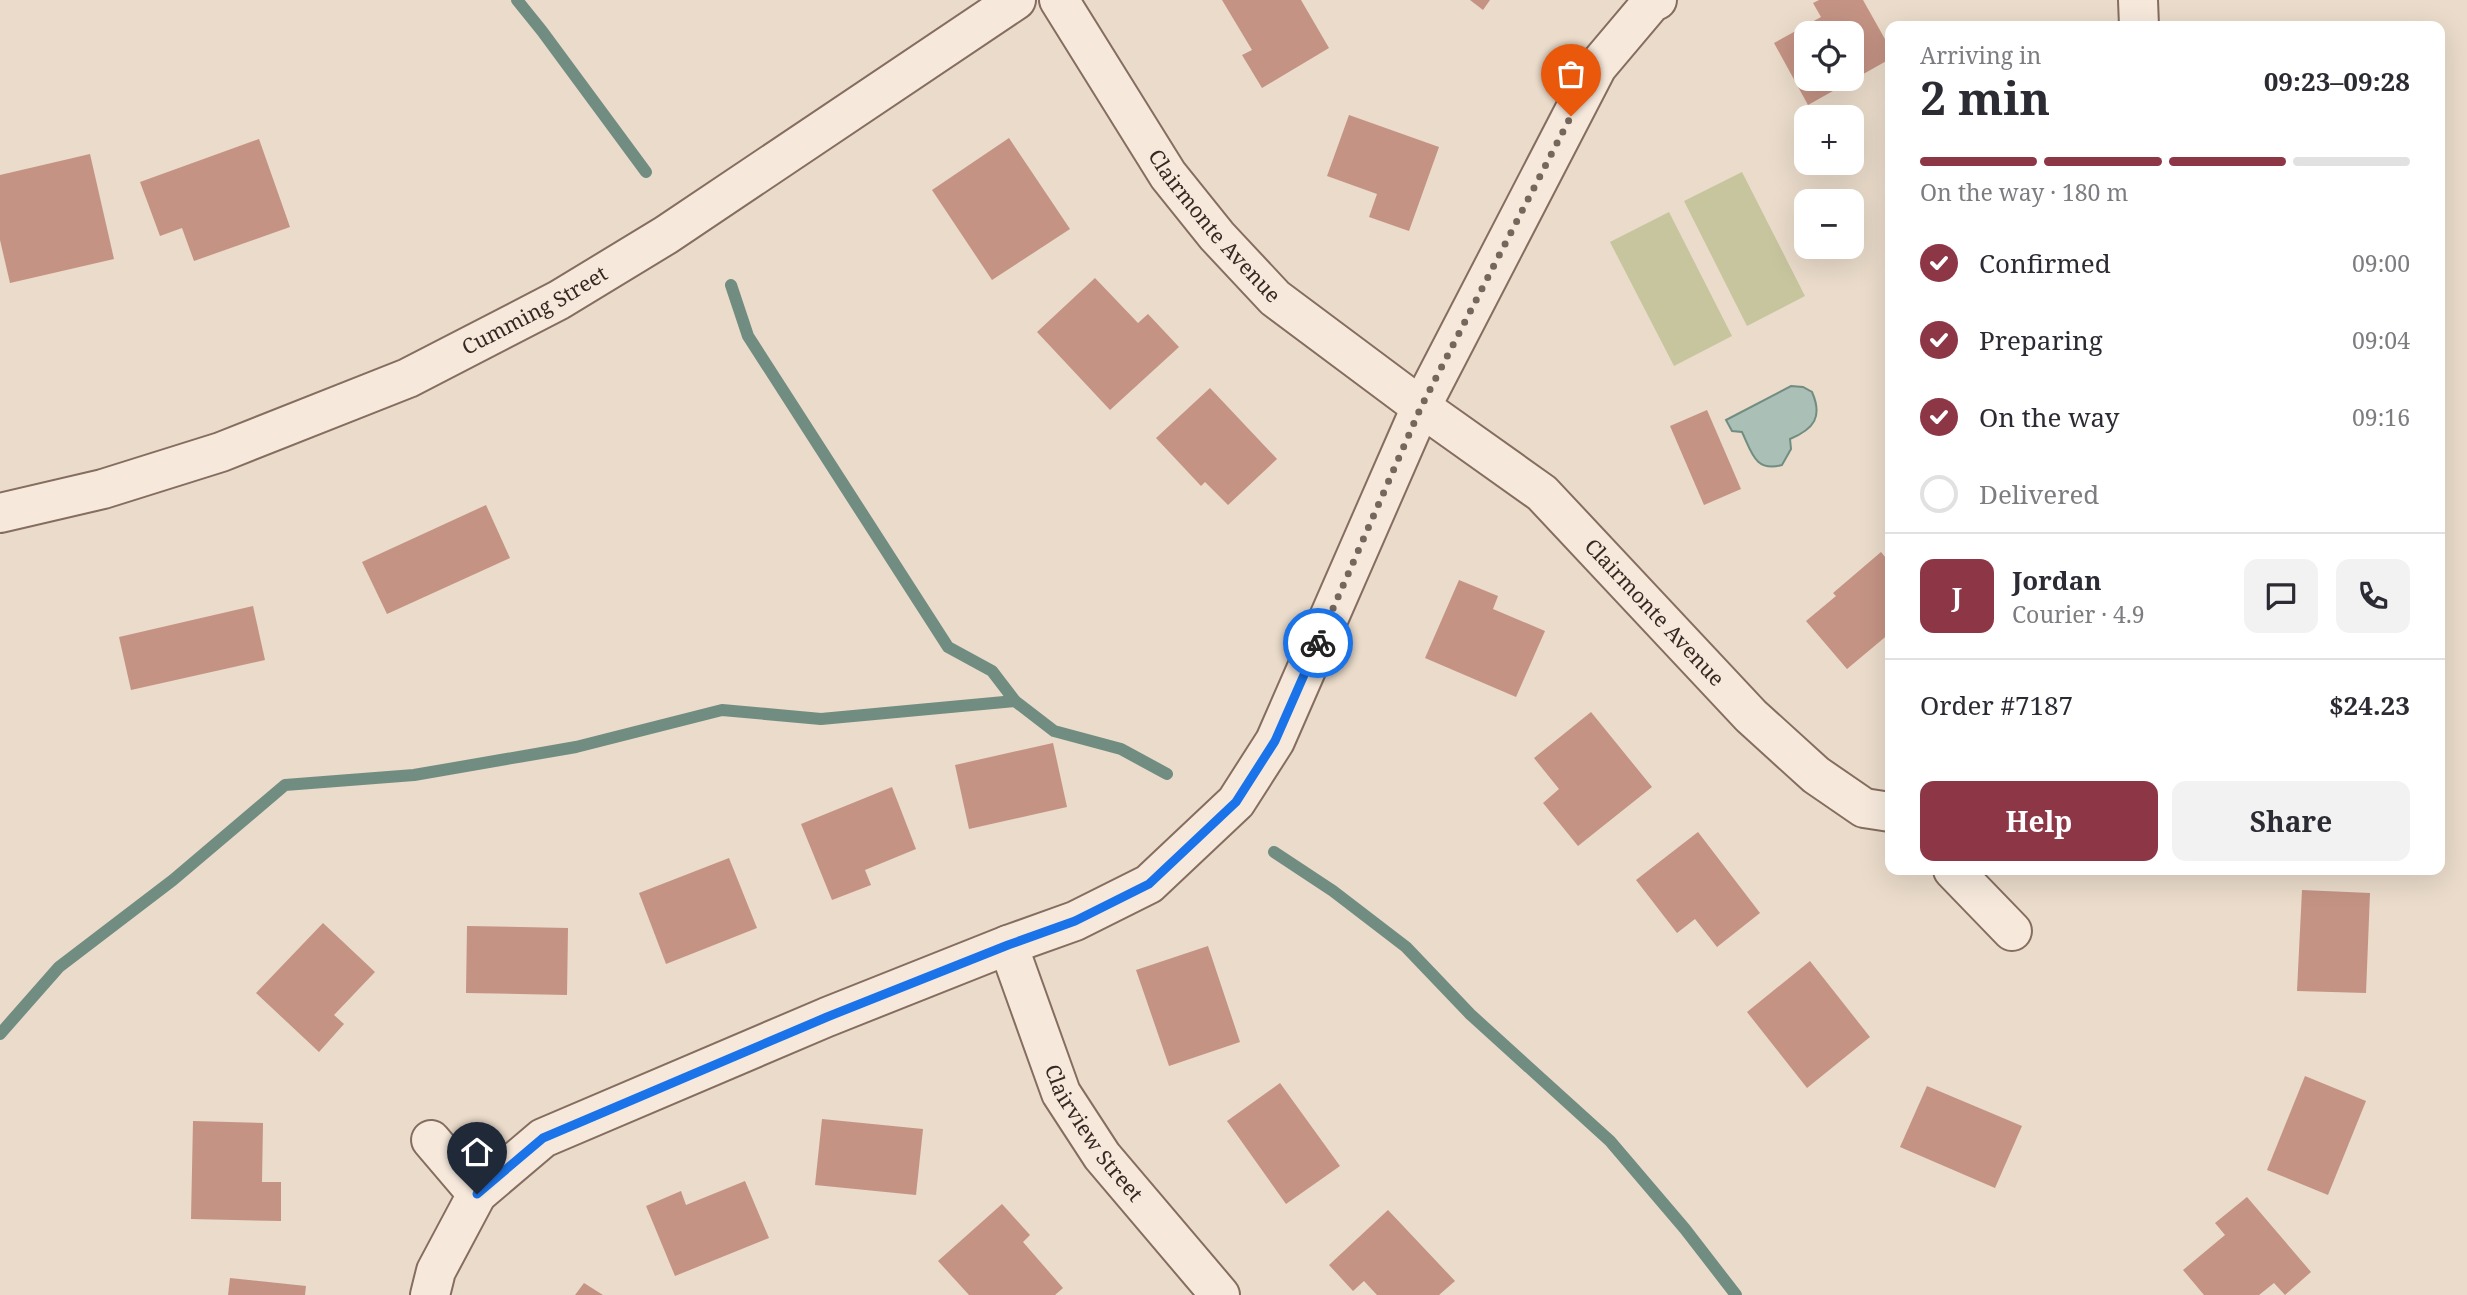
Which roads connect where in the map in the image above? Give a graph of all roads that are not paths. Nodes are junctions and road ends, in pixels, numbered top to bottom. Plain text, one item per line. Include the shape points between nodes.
1 (1016, 0) edge
2 (1059, 0) edge
3 (1657, 0) edge
4 (2138, 0) edge
5 (2139, 21) edge
6 (1421, 407) junction
7 (0, 513) edge
8 (1885, 811) edge
9 (1958, 875) edge
10 (2012, 932) dead end
11 (1008, 945) junction
12 (431, 1140) dead end
13 (477, 1194) junction
14 (430, 1295) edge
15 (1220, 1295) edge

1 - 7 street, Cumming Street via 666,235 559,300 408,378 221,452 103,489
2 - 6 street, Clairmonte Avenue via 1168,175 1217,236 1275,298
3 - 6 street via 1597,67
4 - 5 street
6 - 8 street, Clairmonte Avenue via 1542,492 1751,716 1816,775 1864,808
6 - 11 street via 1275,741 1236,802 1149,884 1075,921
9 - 10 street
11 - 13 street via 543,1138
11 - 15 street, Clairview Street via 1061,1093 1102,1156
12 - 13 street
13 - 14 street via 436,1271

